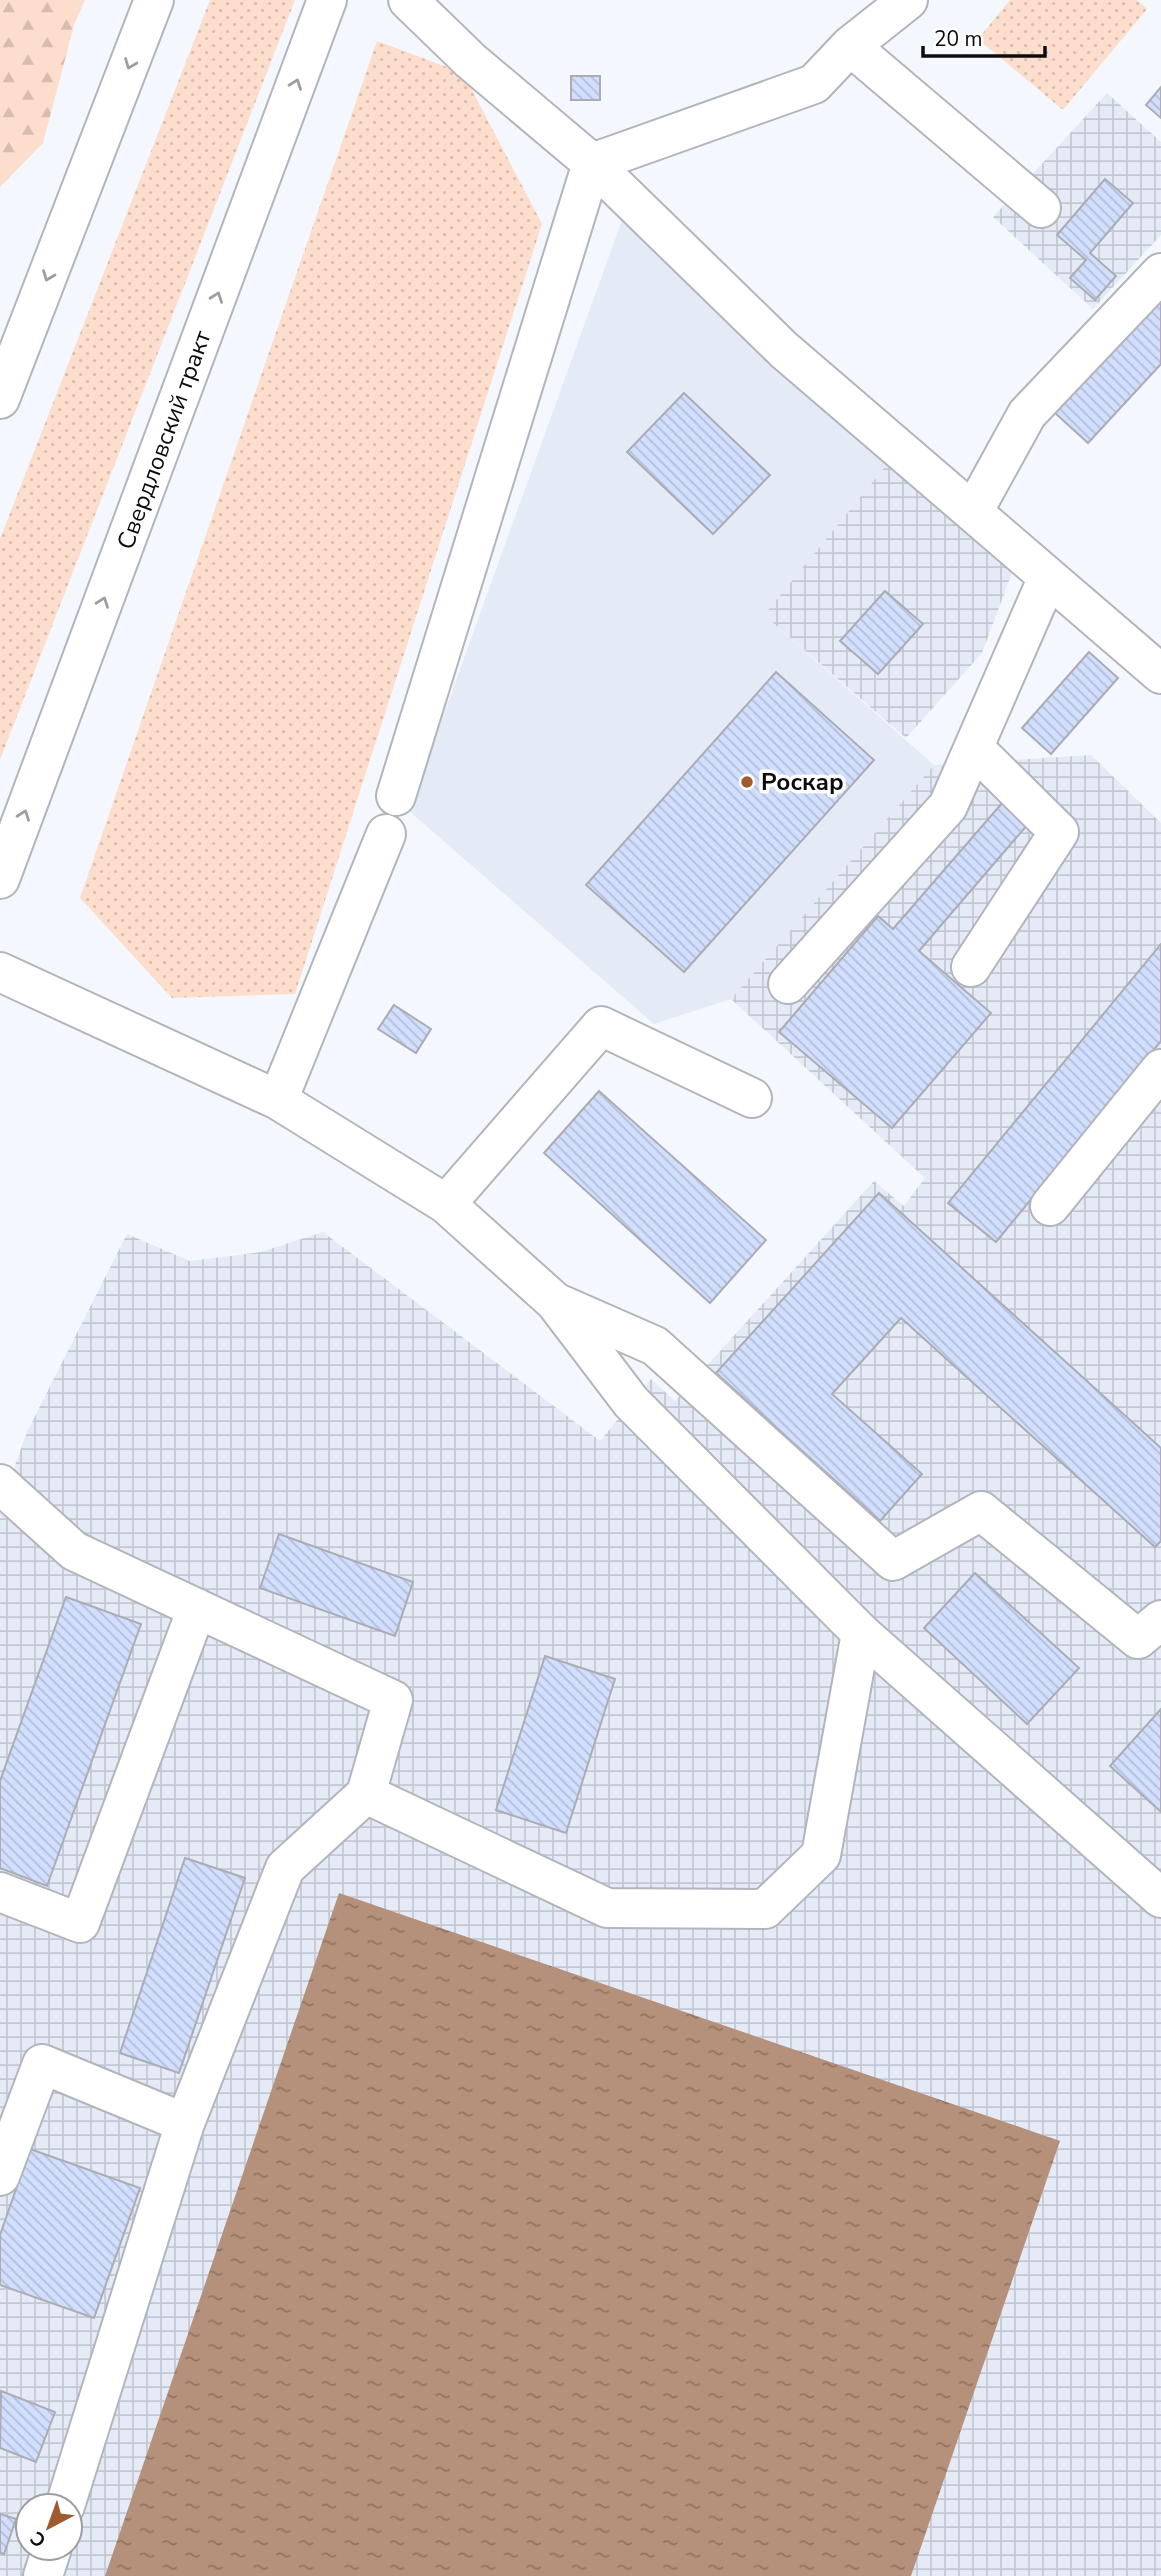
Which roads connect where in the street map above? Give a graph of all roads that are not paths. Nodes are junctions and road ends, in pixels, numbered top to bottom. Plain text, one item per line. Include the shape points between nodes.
1 (154, 0) edge
2 (327, 0) edge
3 (408, 0) edge
4 (908, 0) edge
5 (850, 46) junction
6 (592, 163) junction
7 (1041, 208) dead end
8 (1161, 272) edge
9 (0, 399) edge
10 (972, 512) junction
11 (1048, 577) junction
12 (1161, 674) edge
13 (974, 748) junction
14 (396, 796) dead end
15 (386, 834) dead end
16 (0, 879) edge
17 (971, 967) dead end
18 (0, 972) edge
19 (788, 984) dead end
20 (1161, 1069) edge
21 (752, 1098) dead end
22 (278, 1100) junction
23 (446, 1204) junction
24 (1051, 1206) dead end
25 (555, 1302) junction
26 (0, 1484) edge
27 (197, 1608) junction
28 (1161, 1620) edge
29 (861, 1633) junction
30 (366, 1794) junction
31 (0, 1892) edge
32 (1161, 1898) edge
33 (185, 2123) junction
34 (0, 2176) edge
35 (69, 2492) edge

1 -> 9 main road
16 -> 2 main road, Свердловский тракт
3 - 6 main road via 471,61
4 - 5 main road
5 - 6 main road via 814,84
5 - 7 main road
6 - 10 main road via 784,350
6 - 14 main road
8 - 10 main road via 1027,414
10 - 11 main road
11 - 12 main road
11 - 13 main road
13 - 17 main road via 1059,832
13 - 19 main road via 948,806
15 - 22 main road
18 - 22 main road
20 - 24 main road
21 - 23 main road via 601,1026
22 - 23 main road
23 - 25 main road
25 - 28 main road via 655,1346 893,1561 981,1511 1138,1639
25 - 29 main road via 631,1402
26 - 27 main road via 75,1551
27 - 30 main road via 393,1700
27 - 31 main road via 80,1923
29 - 30 main road via 821,1855 765,1909 607,1908
29 - 32 main road
30 - 33 main road via 285,1868
33 - 34 main road via 42,2064
33 - 35 main road

